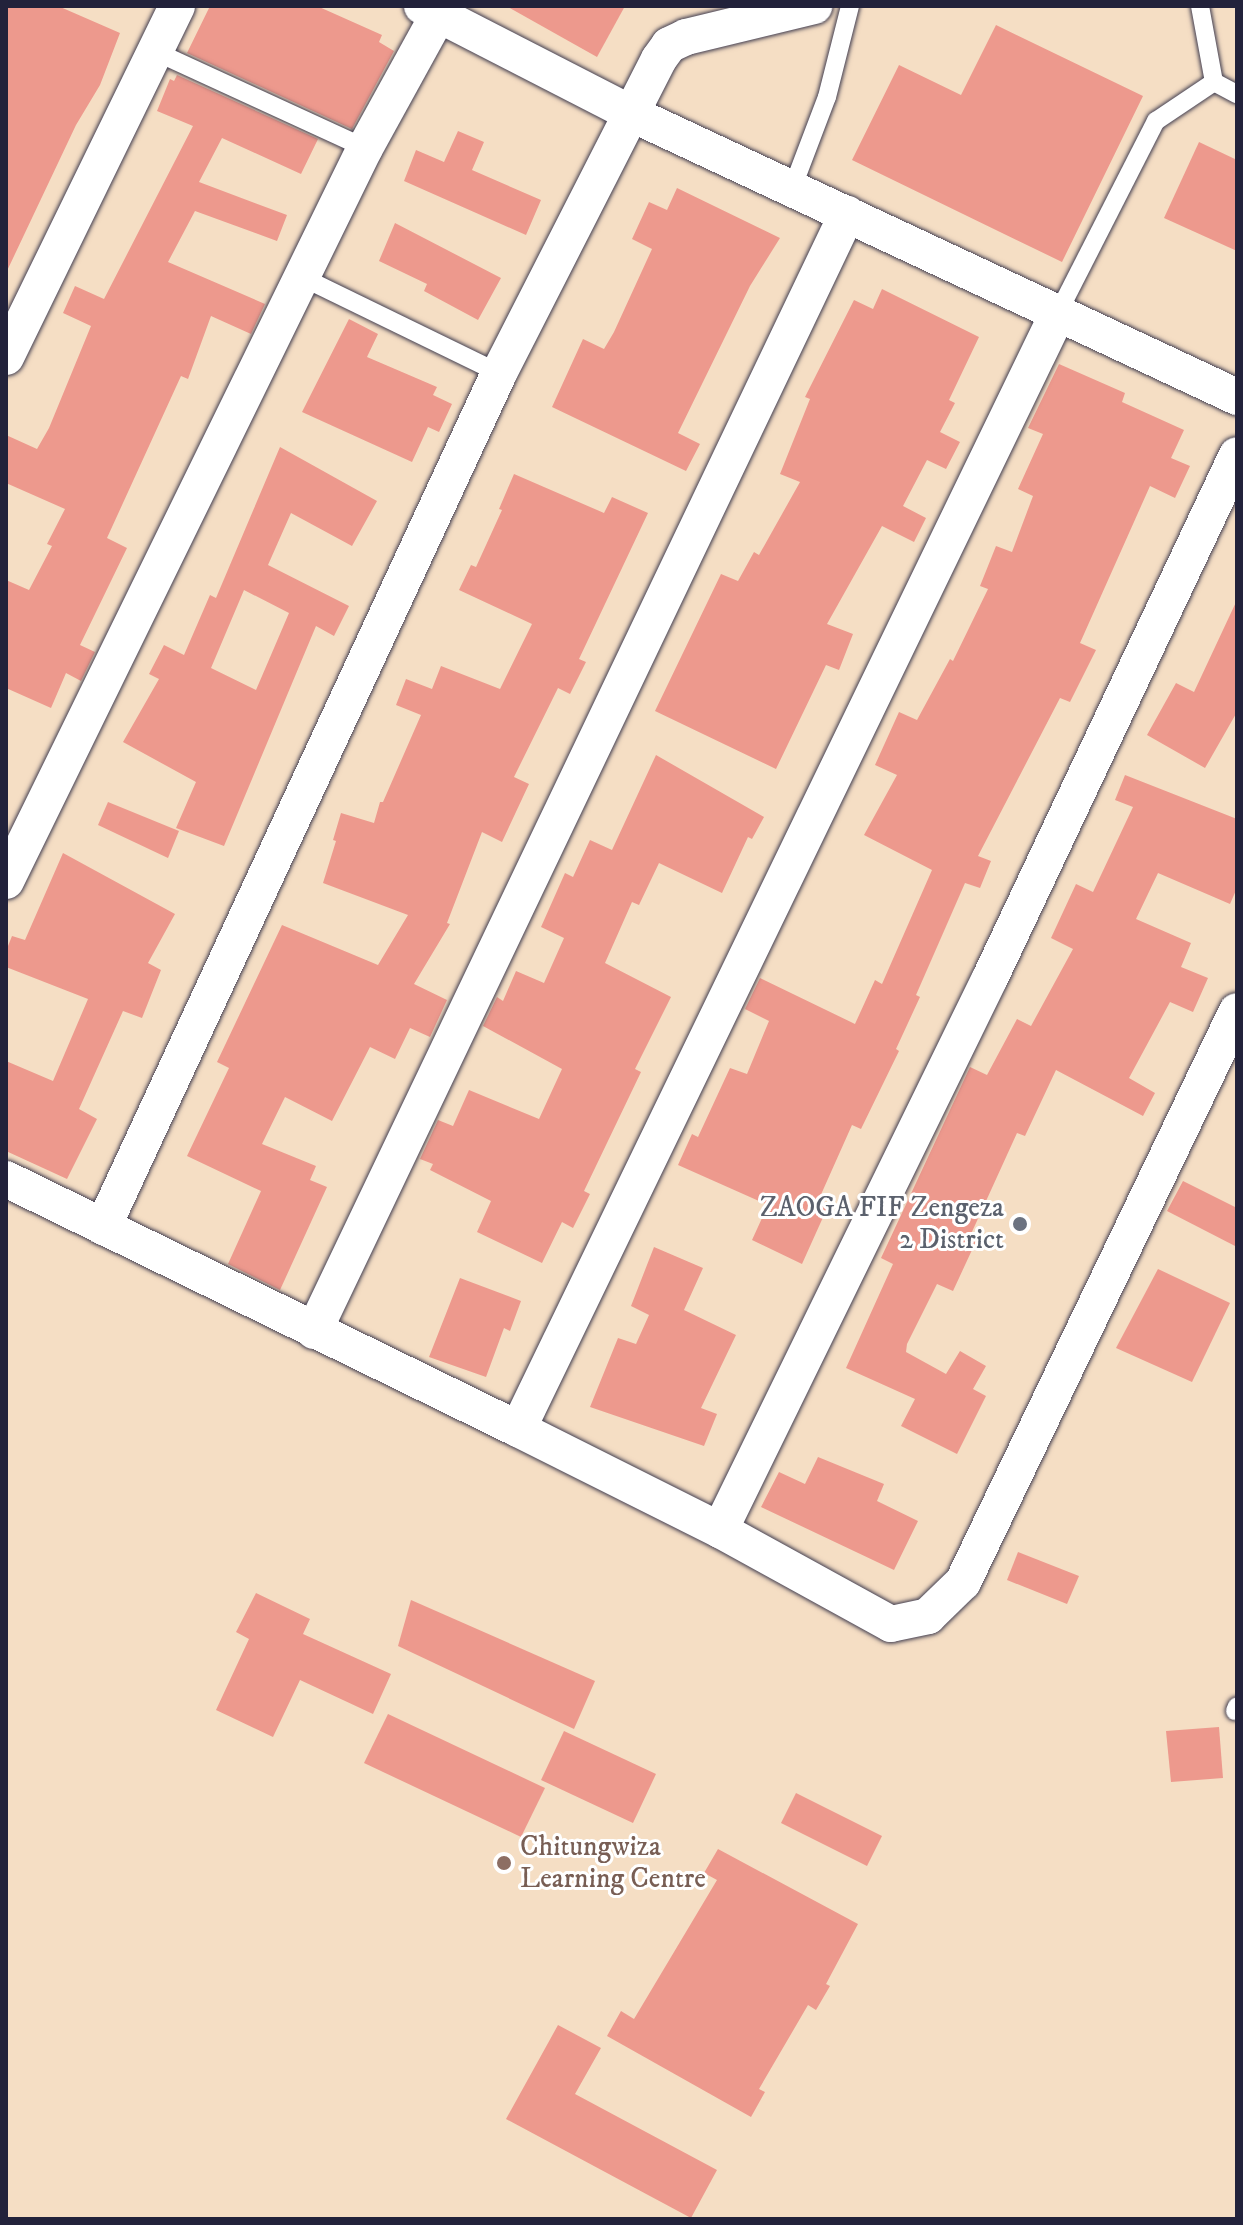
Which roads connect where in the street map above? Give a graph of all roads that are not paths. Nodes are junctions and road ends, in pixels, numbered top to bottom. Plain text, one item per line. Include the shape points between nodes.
1 (177, 6) edge
2 (814, 6) edge
3 (850, 6) edge
4 (1200, 6) edge
5 (435, 9) edge
6 (152, 50) junction
7 (1214, 82) junction
8 (1237, 94) edge
9 (632, 114) junction
10 (365, 148) junction
11 (792, 189) junction
12 (847, 214) junction
13 (302, 277) junction
14 (1057, 315) junction
15 (6, 357) edge
16 (499, 373) junction
17 (1237, 397) edge
18 (1237, 455) edge
19 (6, 881) edge
20 (1237, 1011) edge
21 (6, 1179) edge
22 (103, 1227) junction
23 (314, 1331) junction
24 (518, 1429) junction
25 (720, 1530) junction

1 - 6 street
2 - 9 street via 669,45
3 - 11 lane via 827,97
4 - 7 lane
5 - 9 street
5 - 10 street
6 - 10 lane
6 - 15 street
7 - 8 lane
7 - 14 lane via 1156,121
9 - 11 street
9 - 16 street
10 - 13 street
11 - 12 street
12 - 14 street
12 - 23 street
13 - 16 lane
13 - 19 street
14 - 17 street
14 - 24 street
16 - 22 street
18 - 25 street
20 - 25 street via 963,1582 928,1616 891,1624
21 - 22 street
22 - 23 street
23 - 24 street
24 - 25 street

